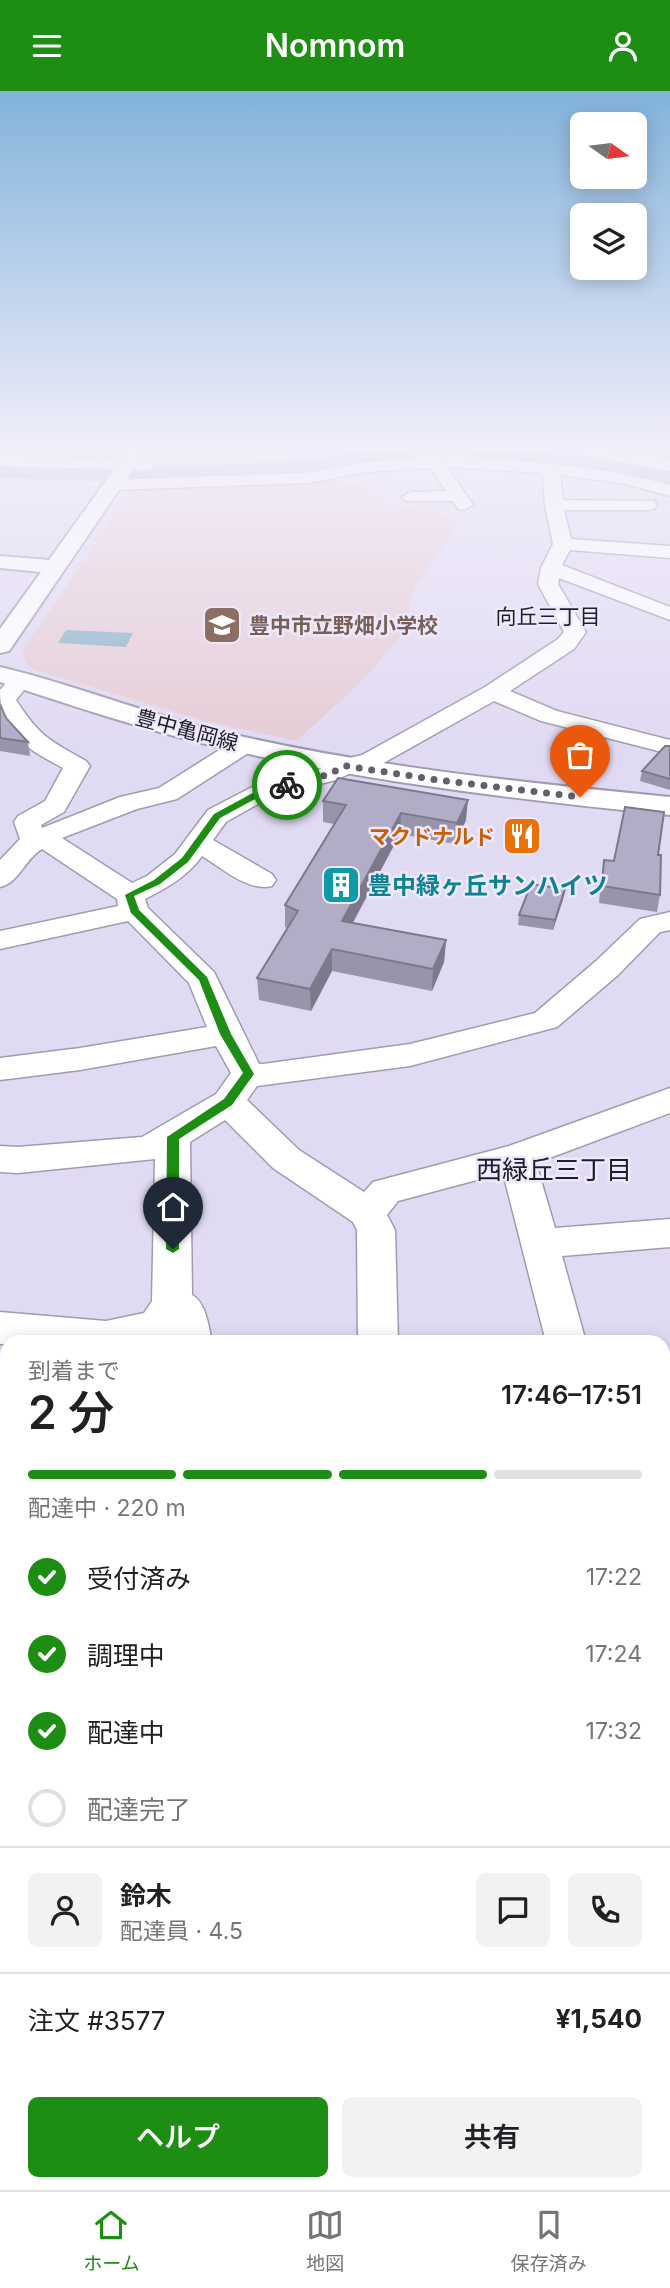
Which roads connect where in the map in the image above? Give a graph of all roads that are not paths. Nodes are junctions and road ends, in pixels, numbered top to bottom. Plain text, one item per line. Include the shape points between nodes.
1 (72, 544) edge
2 (562, 544) joint
3 (645, 544) edge
4 (645, 550) junction
5 (670, 552) edge
6 (0, 562) edge
7 (57, 566) junction
8 (551, 568) junction
9 (670, 614) edge
10 (0, 646) edge
11 (10, 677) edge
12 (493, 692) junction
13 (244, 745) junction
14 (670, 747) edge
15 (346, 766) junction
16 (670, 806) edge
17 (42, 837) junction
18 (198, 842) junction
19 (0, 879) edge
20 (262, 880) dead end
21 (132, 903) junction
22 (670, 921) edge
23 (0, 940) edge
24 (226, 1034) junction
25 (0, 1069) edge
26 (238, 1088) junction
27 (670, 1100) edge
28 (173, 1137) junction
29 (517, 1157) junction
30 (0, 1159) edge
31 (367, 1213) junction
32 (670, 1233) edge
33 (540, 1244) junction
34 (164, 1329) edge
35 (2, 1332) edge
36 (64, 1335) edge
37 (120, 1335) edge
38 (378, 1335) edge
39 (564, 1335) edge

1 - 7 street
2 - 4 street
2 - 8 street
3 - 4 street
4 - 5 street
6 - 7 street
7 - 10 street
8 - 9 street
8 - 12 street via 548,584 575,632 566,644
11 - 13 street, 豊中亀岡線 via 162,725
11 - 17 street via 13,692 3,698 25,732 77,766 55,806 27,822 30,833
12 - 14 street via 550,716
12 - 15 street via 371,760
13 - 15 street, 豊中亀岡線
13 - 17 street via 168,794 128,803
15 - 16 street, 豊中亀岡線
15 - 18 street via 263,791 217,816
17 - 19 street via 24,848
17 - 21 street
18 - 20 street
18 - 21 street via 185,860
21 - 23 street
21 - 24 street via 203,979
22 - 26 street via 650,925 546,1020 410,1055 263,1075
24 - 25 street
24 - 26 street
26 - 28 street
26 - 31 street via 286,1159
27 - 29 street
28 - 30 street via 148,1149
28 - 34 street
29 - 31 street via 386,1191
29 - 33 street
31 - 38 street via 376,1230
32 - 33 street
33 - 39 street
34 - 37 street
35 - 36 street

